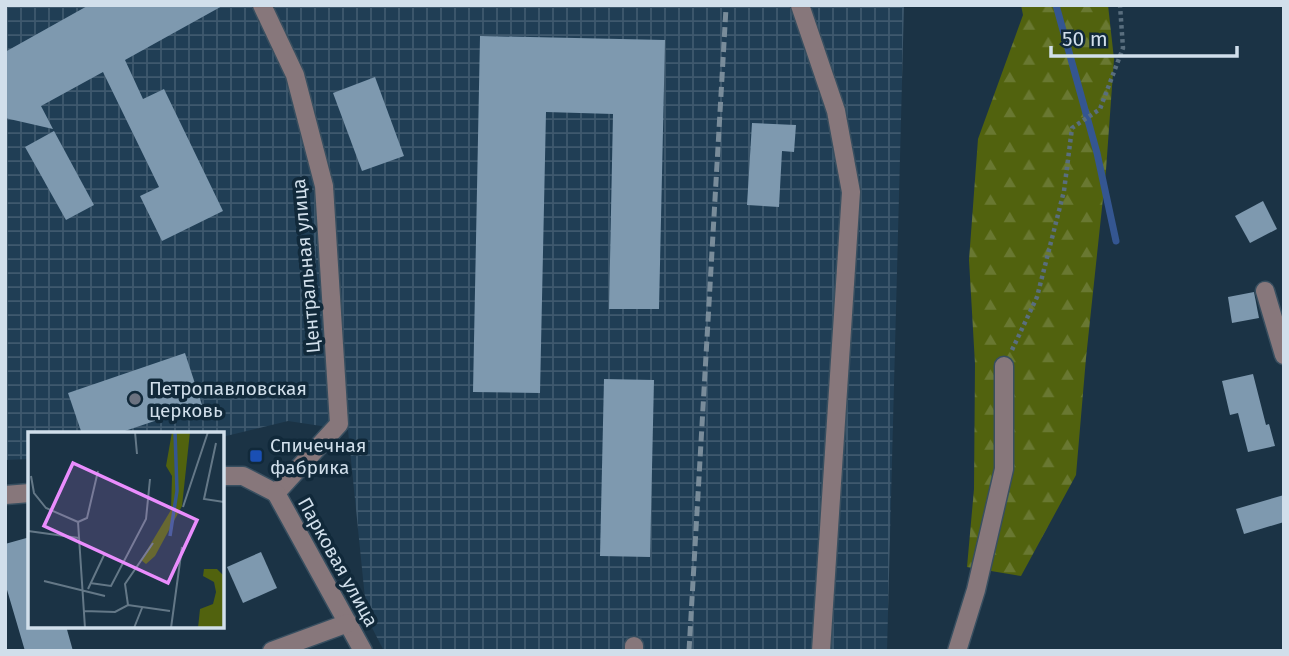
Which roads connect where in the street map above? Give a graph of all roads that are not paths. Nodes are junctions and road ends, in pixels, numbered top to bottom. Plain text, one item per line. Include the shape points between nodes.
1 (262, 5) edge
2 (800, 5) edge
3 (1265, 291) dead end
4 (1284, 355) edge
5 (1004, 366) road end
6 (224, 476) edge
7 (28, 493) edge
8 (276, 493) junction
9 (5, 495) edge
10 (348, 622) junction
11 (272, 651) edge
12 (363, 651) edge
13 (821, 651) edge
14 (957, 651) edge

1 - 8 street, Центральная улица via 295,75 324,186 338,424
2 - 13 street via 836,111 851,192
3 - 4 street
5 - 14 street via 1004,469
6 - 8 street via 243,476
7 - 9 street
8 - 10 street, Парковая улица
10 - 11 street
10 - 12 street, Парковая улица

